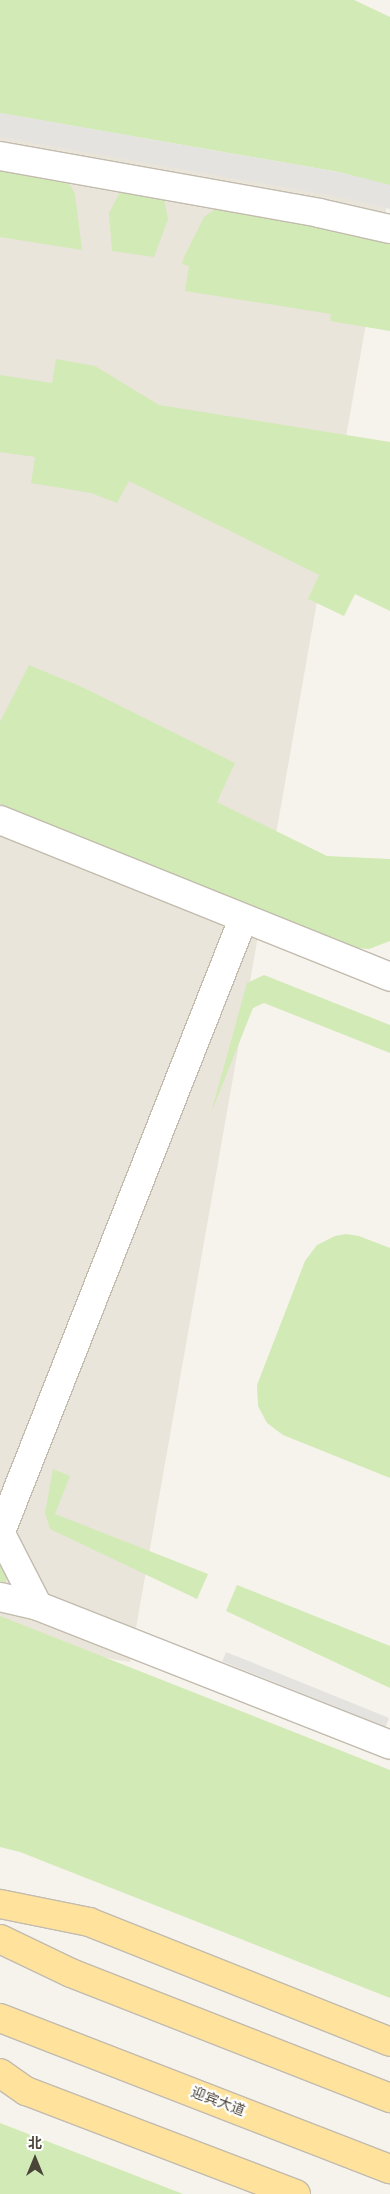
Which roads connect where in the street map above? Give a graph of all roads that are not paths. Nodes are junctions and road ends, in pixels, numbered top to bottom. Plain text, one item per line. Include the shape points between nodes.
1 (0, 156) edge
2 (390, 229) edge
3 (0, 820) edge
4 (243, 919) junction
5 (390, 977) edge
6 (0, 1534) edge
7 (0, 1597) edge
8 (38, 1606) junction
9 (390, 1745) edge
10 (0, 1904) edge
11 (0, 1939) edge
12 (0, 2018) edge
13 (390, 2042) edge
14 (0, 2073) edge
15 (390, 2098) edge
16 (390, 2169) edge
17 (296, 2194) edge

1 - 2 street via 320,213
3 - 4 street
4 - 5 street
4 - 6 street
6 - 8 street
7 - 8 street
8 - 9 street
10 - 13 main road via 88,1922
11 - 15 main road via 71,1973
12 - 16 main road, 迎宾大道
14 - 17 main road via 26,2091

